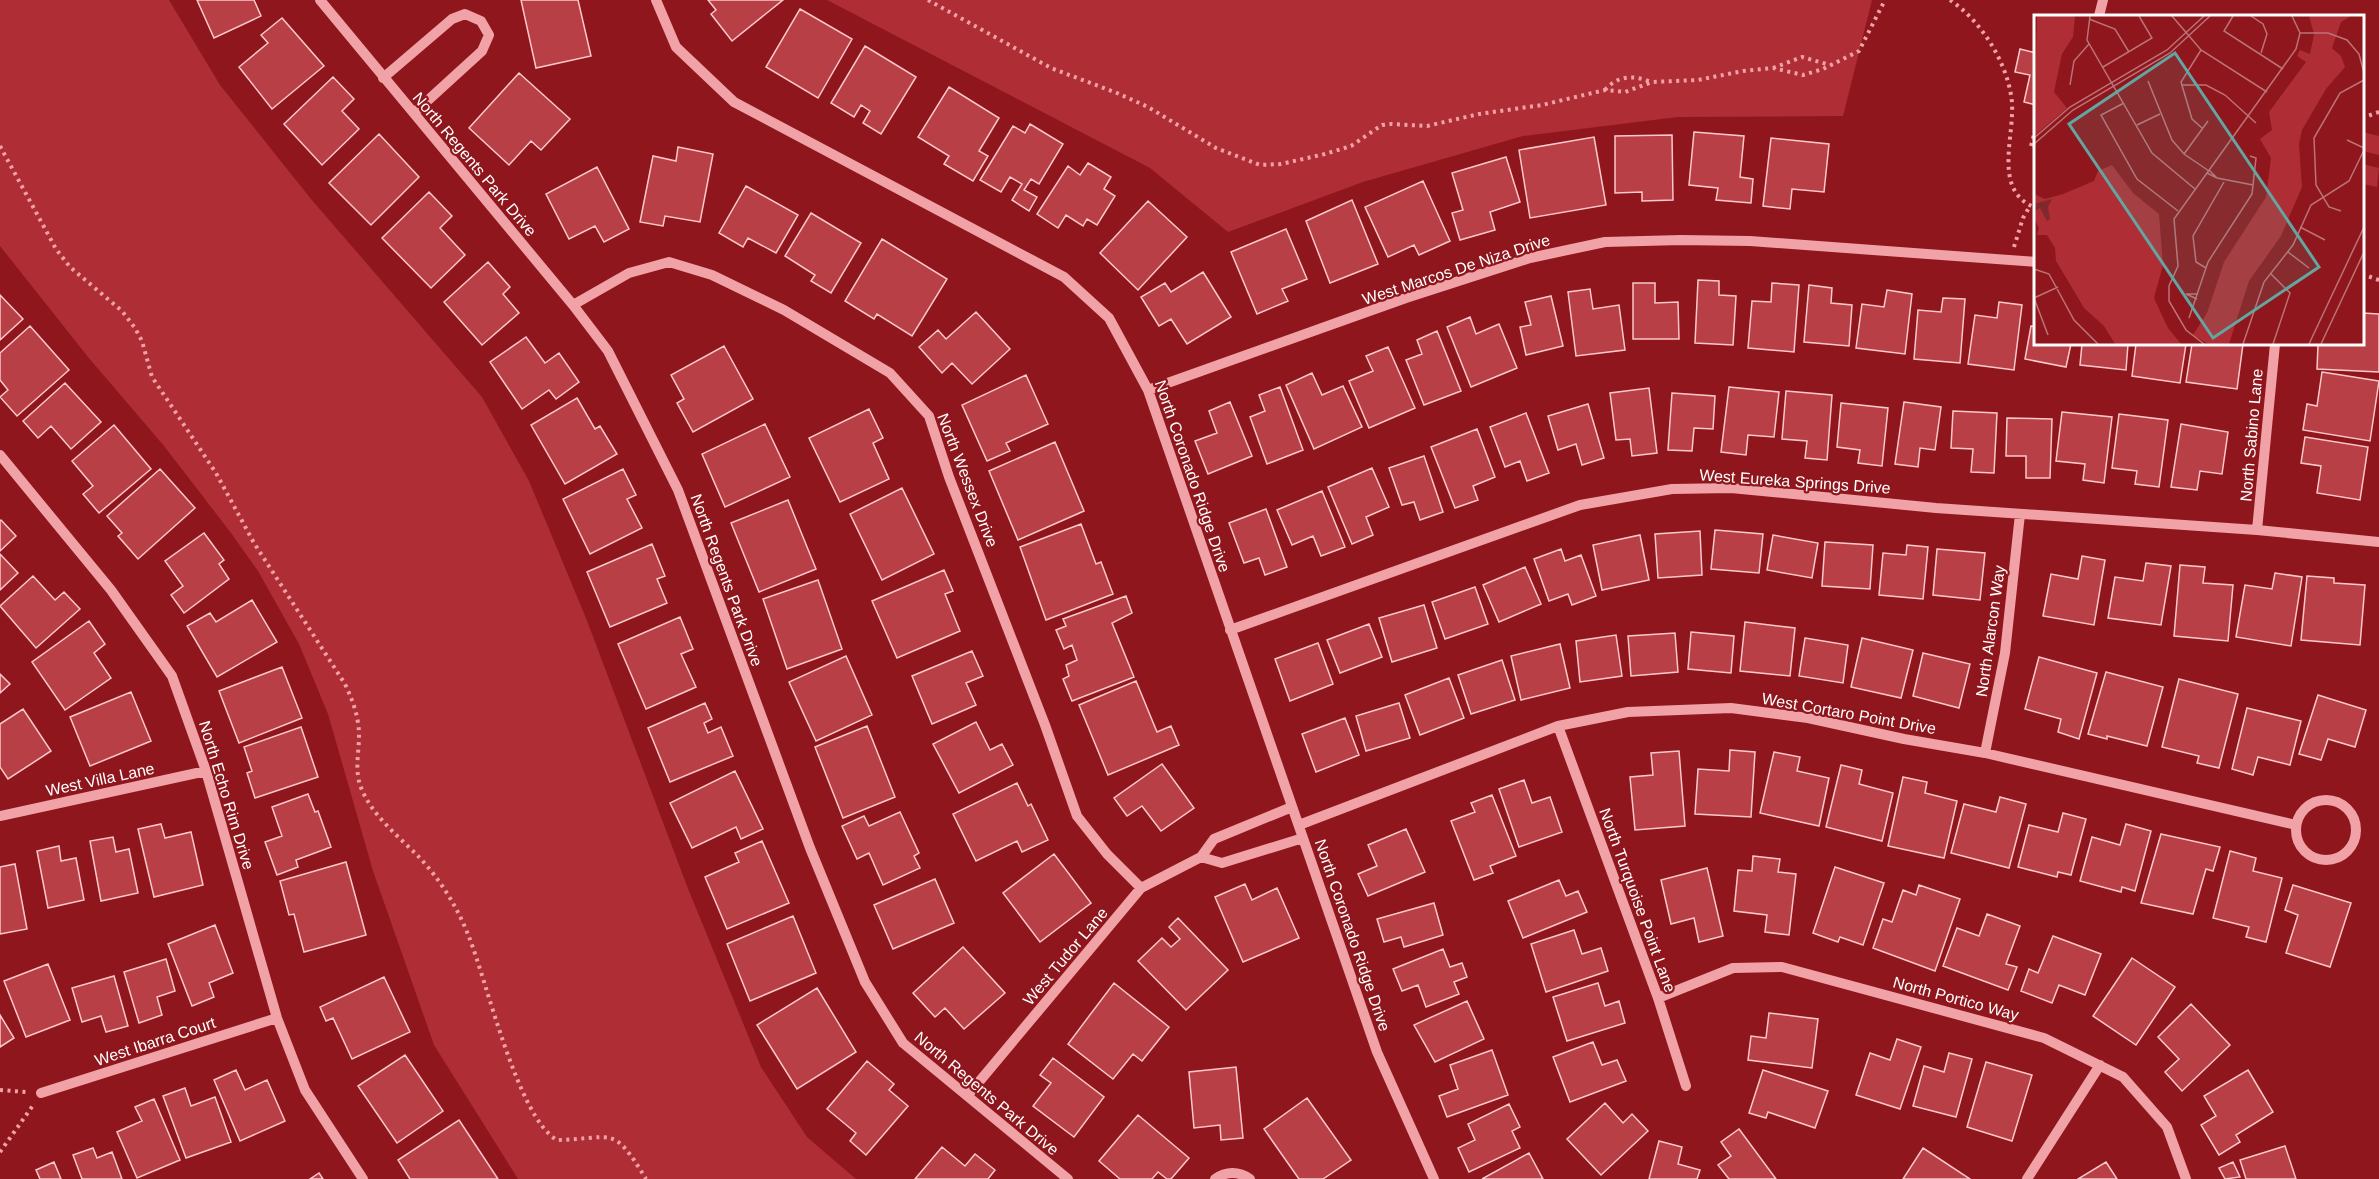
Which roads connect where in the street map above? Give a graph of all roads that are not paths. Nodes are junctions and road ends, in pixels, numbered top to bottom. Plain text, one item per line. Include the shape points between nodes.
1 (320, 0) edge
2 (656, 0) edge
3 (2103, 0) edge
4 (2099, 15) edge
5 (383, 78) junction
6 (414, 113) junction
7 (2034, 262) edge
8 (573, 305) junction
9 (2275, 345) edge
10 (1148, 390) junction
11 (0, 455) edge
12 (2020, 514) junction
13 (2257, 530) junction
14 (2379, 542) edge
15 (1230, 630) junction
16 (1558, 726) junction
17 (1986, 753) junction
18 (206, 771) junction
19 (1292, 807) junction
20 (0, 816) edge
21 (1299, 825) junction
22 (2296, 825) junction
23 (1303, 838) junction
24 (1201, 857) junction
25 (1141, 888) junction
26 (1658, 998) junction
27 (277, 1018) junction
28 (2100, 1065) junction
29 (1686, 1086) dead end
30 (41, 1093) road end
31 (968, 1095) junction
32 (363, 1179) edge
33 (1068, 1179) edge
34 (1215, 1179) edge
35 (1250, 1179) edge
36 (1434, 1179) edge
37 (2027, 1179) edge
38 (2186, 1179) edge

1 - 5 street, North Regents Park Drive
2 - 10 street, North Coronado Ridge Drive via 676,47 734,102 1064,277 1109,318
3 - 4 street
5 - 6 street, North Regents Park Drive
5 - 6 street via 452,19 465,14 481,21 489,35 482,51
6 - 8 street, North Regents Park Drive
7 - 10 street, West Marcos De Niza Drive via 1750,241 1605,242 1519,261
8 - 25 street, North Wessex Drive via 630,273 669,262 712,275 784,310 890,373 929,416 1077,816
8 - 31 street, North Regents Park Drive via 608,351 678,490 810,848 865,982 903,1043
9 - 13 street, North Sabino Lane
10 - 15 street, North Coronado Ridge Drive
11 - 18 street, North Echo Rim Drive via 111,590 172,676
12 - 13 street, West Eureka Springs Drive
12 - 15 street, West Eureka Springs Drive via 1731,488 1672,489 1580,505
12 - 17 street, North Alarcon Way via 2005,653
13 - 14 street, West Eureka Springs Drive
15 - 19 street, North Coronado Ridge Drive
16 - 17 street, West Cortaro Point Drive via 1628,712 1731,708 1808,718
16 - 21 street, West Cortaro Point Drive
16 - 26 street, North Turquoise Point Lane
17 - 22 street, West Cortaro Point Drive
18 - 20 street, West Villa Lane
18 - 27 street, North Echo Rim Drive
19 - 21 street, North Coronado Ridge Drive
19 - 24 street, West Tudor Lane via 1214,839
21 - 23 street, North Coronado Ridge Drive
22 - 22 street via 2299,844 2314,858 2333,859 2342,855 2354,839 2354,820 2342,805 2333,801 2323,800 2306,808
23 - 24 street via 1222,863
23 - 36 street, North Coronado Ridge Drive via 1377,1052
24 - 25 street, West Tudor Lane
25 - 31 street, West Tudor Lane
26 - 28 street, North Portico Way via 1733,968 1782,968 2044,1038
26 - 29 street, North Turquoise Point Lane
27 - 30 street, West Ibarra Court
27 - 32 street, North Echo Rim Drive via 305,1090
28 - 37 street
28 - 38 street, North Portico Way via 2123,1077 2167,1127
31 - 33 street, North Regents Park Drive
34 - 35 street via 1239,1173

